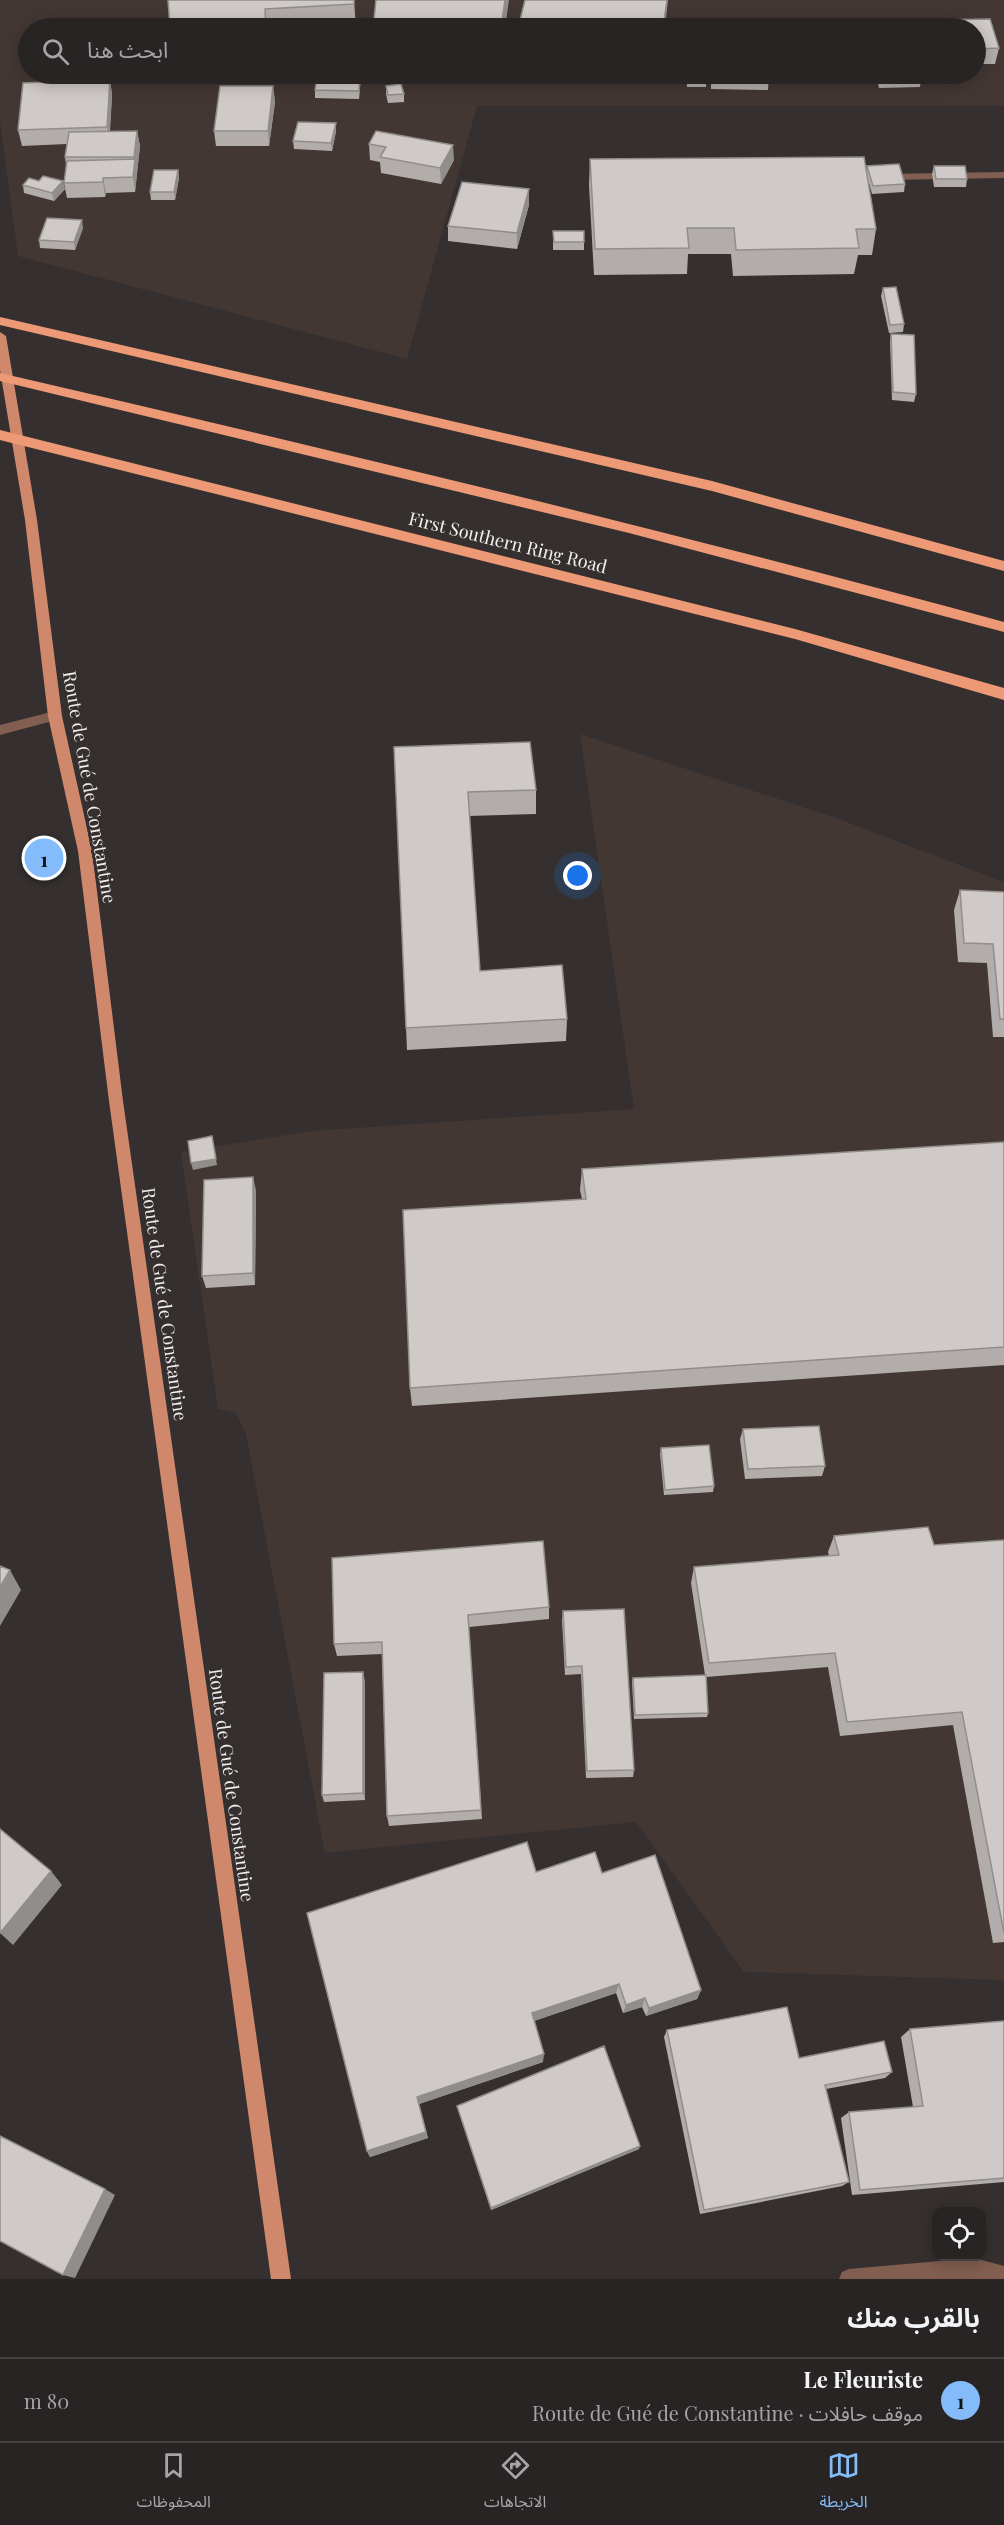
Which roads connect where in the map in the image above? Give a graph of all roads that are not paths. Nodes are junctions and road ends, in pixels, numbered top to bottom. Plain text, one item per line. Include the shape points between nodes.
1 (1004, 175) edge
2 (876, 177) edge
3 (0, 321) edge
4 (0, 336) edge
5 (0, 377) edge
6 (0, 435) edge
7 (1004, 566) edge
8 (1004, 627) edge
9 (1004, 694) edge
10 (56, 716) junction
11 (0, 730) edge
12 (1004, 2264) edge
13 (974, 2268) junction
14 (1004, 2276) edge
15 (282, 2279) edge
16 (849, 2279) edge

1 - 2 street
3 - 7 highway via 712,486
4 - 10 main road, Route de Gué de Constantine via 31,520
5 - 8 highway via 838,581
6 - 9 highway, First Southern Ring Road via 795,634
10 - 11 street
10 - 15 main road, Route de Gué de Constantine via 85,851 116,1101
12 - 13 street
13 - 14 street
13 - 16 street

